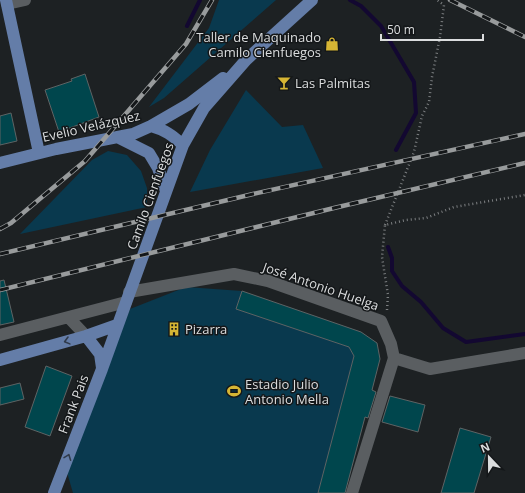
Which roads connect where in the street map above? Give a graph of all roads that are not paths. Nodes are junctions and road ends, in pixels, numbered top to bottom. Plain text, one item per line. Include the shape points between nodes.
1 (25, 0) edge
2 (312, 0) edge
3 (6, 2) edge
4 (246, 60) junction
5 (151, 126) junction
6 (117, 137) junction
7 (183, 145) junction
8 (39, 153) junction
9 (0, 163) edge
10 (166, 191) junction
11 (128, 297) junction
12 (69, 318) junction
13 (117, 325) junction
14 (0, 334) edge
15 (86, 336) junction
16 (525, 353) edge
17 (394, 358) junction
18 (0, 360) edge
19 (102, 369) junction
20 (54, 493) edge
21 (352, 493) edge

1 - 3 street
2 - 4 main road, Camilo Cienfuegos
3 - 8 main road
4 - 5 main road via 189,104
4 - 7 main road, Camilo Cienfuegos via 204,108
5 - 6 main road, Evelio Velázquez via 133,134
5 - 7 main road, Evelio Velázquez via 163,129
6 - 8 main road, Evelio Velázquez
6 - 10 main road via 149,153 158,168
7 - 10 main road, Camilo Cienfuegos
8 - 9 main road, Evelio Velázquez
10 - 11 main road, Camilo Cienfuegos
11 - 12 street, José Antonio Huelga
11 - 13 main road, Camilo Cienfuegos
11 - 17 street, José Antonio Huelga via 234,274 268,280 381,321
12 - 14 street, José Antonio Huelga
12 - 15 street
13 - 15 main road
13 - 19 main road, Frank Pais
15 -> 18 main road
15 - 19 main road via 100,354
16 - 17 street via 430,369
17 - 21 street
20 -> 19 main road, Frank Pais

